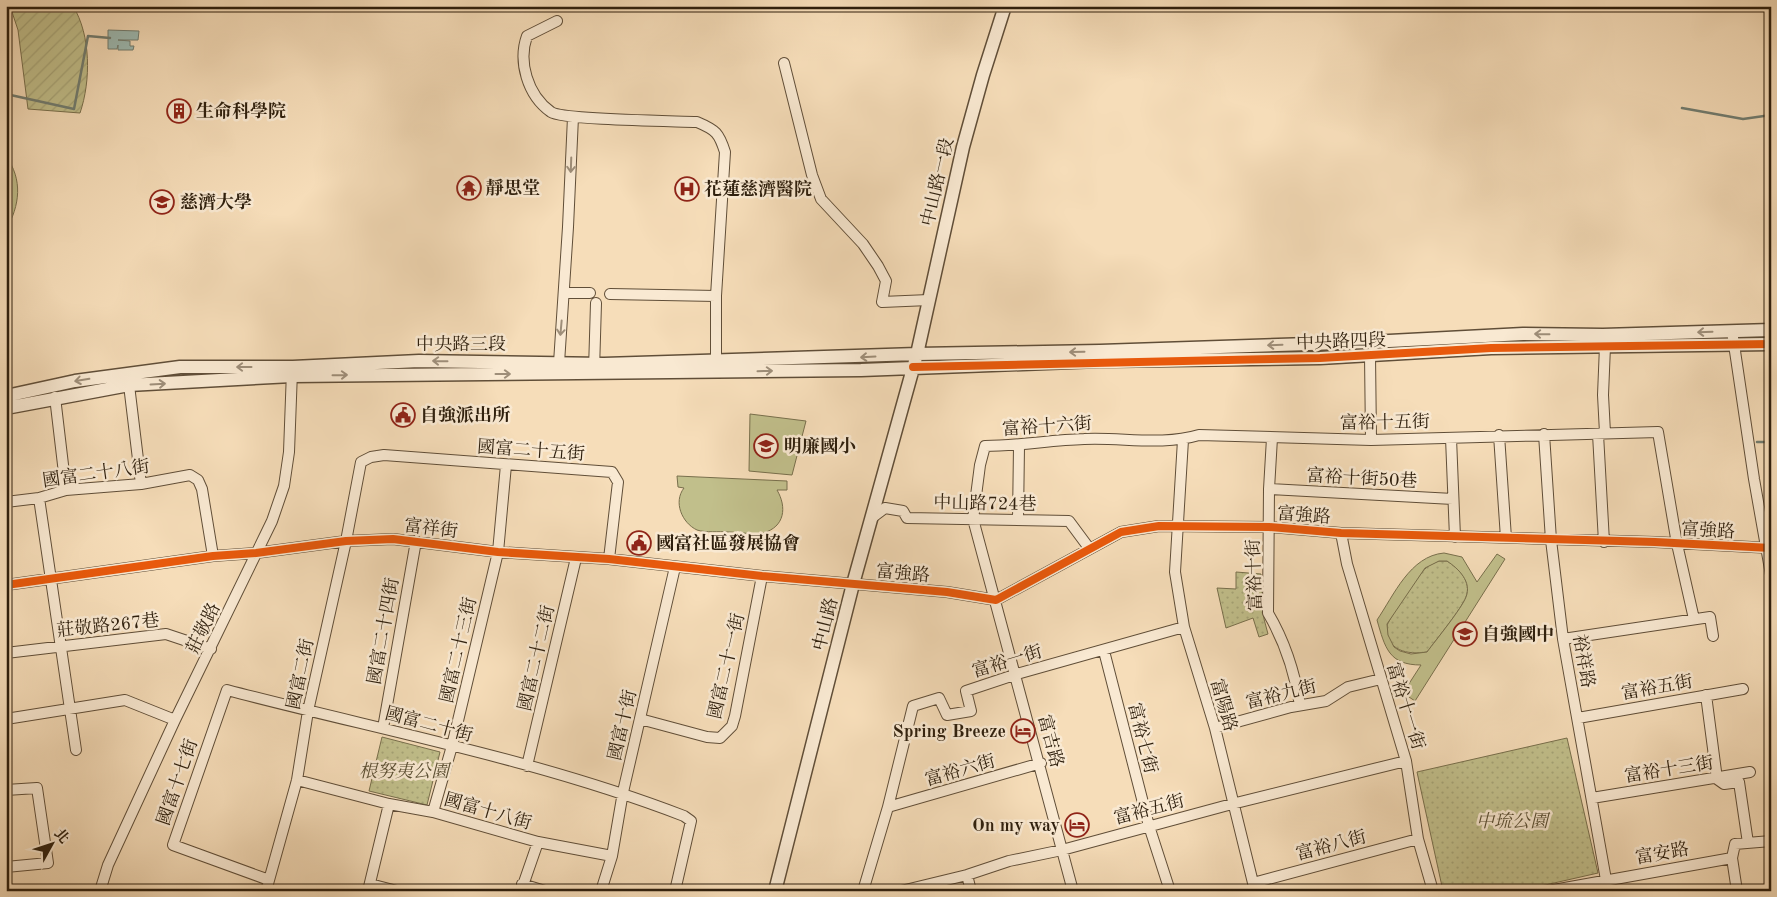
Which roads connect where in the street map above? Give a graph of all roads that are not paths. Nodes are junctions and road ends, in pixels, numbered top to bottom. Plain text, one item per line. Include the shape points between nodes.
1 (1005, 6) edge
2 (557, 21) dead end
3 (784, 63) dead end
4 (573, 117) junction
5 (590, 292) dead end
6 (564, 293) junction
7 (610, 294) dead end
8 (716, 296) junction
9 (929, 300) junction
10 (596, 303) dead end
11 (1771, 330) edge
12 (1732, 331) junction
13 (1734, 344) junction
14 (1771, 344) edge
15 (1605, 346) junction
16 (917, 354) junction
17 (1370, 355) junction
18 (559, 363) junction
19 (716, 367) junction
20 (913, 367) junction
21 (594, 368) junction
22 (292, 372) junction
23 (129, 386) junction
24 (6, 396) edge
25 (55, 397) junction
26 (6, 408) edge
27 (1544, 434) junction
28 (1602, 434) junction
29 (1499, 435) junction
30 (1272, 438) junction
31 (1451, 438) junction
32 (1183, 440) junction
33 (1371, 440) junction
34 (1019, 446) junction
35 (361, 462) joint
36 (506, 466) junction
37 (141, 484) junction
38 (1269, 489) junction
39 (66, 490) junction
40 (38, 498) junction
41 (1453, 498) junction
42 (6, 502) edge
43 (873, 517) junction
44 (973, 519) junction
45 (1018, 520) junction
46 (1176, 526) junction
47 (1269, 527) junction
48 (1341, 533) junction
49 (1455, 537) junction
50 (1506, 538) junction
51 (416, 540) junction
52 (1551, 540) junction
53 (346, 541) junction
54 (1604, 542) junction
55 (1677, 544) junction
56 (1089, 548) junction
57 (1768, 548) edge
58 (498, 552) junction
59 (256, 554) junction
60 (213, 556) junction
61 (576, 558) junction
62 (609, 559) junction
63 (675, 567) junction
64 (1771, 575) edge
65 (762, 576) junction
66 (51, 578) junction
67 (853, 584) junction
68 (6, 585) edge
69 (996, 600) junction
70 (1694, 619) junction
71 (1184, 627) junction
72 (1713, 636) dead end
73 (1563, 639) junction
74 (60, 646) junction
75 (211, 649) junction
76 (1104, 651) junction
77 (6, 653) edge
78 (1016, 674) junction
79 (1381, 679) junction
80 (1743, 689) dead end
81 (227, 690) joint
82 (1706, 696) junction
83 (1300, 705) junction
84 (69, 709) junction
85 (308, 711) junction
86 (1578, 718) junction
87 (6, 719) edge
88 (640, 719) junction
89 (175, 720) junction
90 (383, 728) junction
91 (1215, 728) junction
92 (452, 746) junction
93 (76, 750) dead end
94 (1406, 761) junction
95 (1040, 763) junction
96 (527, 766) junction
97 (1750, 772) dead end
98 (1717, 778) junction
99 (297, 780) junction
100 (6, 790) edge
101 (623, 792) junction
102 (1592, 798) junction
103 (389, 804) junction
104 (1232, 804) junction
105 (888, 807) junction
106 (432, 812) junction
107 (1149, 826) junction
108 (1418, 839) junction
109 (1771, 841) edge
110 (538, 842) junction
111 (1748, 843) junction
112 (1062, 850) junction
113 (612, 856) junction
114 (1732, 858) junction
115 (6, 867) edge
116 (967, 875) junction
117 (1606, 879) junction
118 (267, 886) edge
119 (369, 887) edge
120 (1254, 887) edge
121 (521, 888) edge
122 (100, 891) edge
123 (397, 891) edge
124 (545, 891) edge
125 (601, 891) edge
126 (675, 891) edge
127 (775, 891) edge
128 (863, 891) edge
129 (901, 891) edge
130 (971, 891) edge
131 (1073, 891) edge
132 (1170, 891) edge
133 (1432, 891) edge
134 (1548, 891) edge
135 (1608, 891) edge
136 (1738, 891) edge

1 - 9 street, 中山路一段 via 963,147
2 - 4 street via 527,36 522,49 524,73 551,112
3 - 9 street via 821,199 863,244 878,266 886,281 882,302
4 -> 6 street
4 - 8 street via 697,122 720,136 725,152
5 - 6 street
6 -> 18 street
7 - 8 street
8 - 19 street
9 - 16 street, 中山路一段
10 - 21 street
11 - 12 street, 中央路四段
12 - 13 street
12 -> 16 street, 中央路四段 via 1523,334 1119,351
13 - 14 street, 中央路四段
13 - 15 street, 中央路四段
13 - 57 street
15 - 17 street, 中央路四段
15 - 28 street
16 -> 19 street, 中央路三段
16 - 20 street, 中山路一段
17 - 20 street, 中央路四段
17 - 33 street
18 - 21 street, 中央路三段
18 -> 22 street, 中央路三段 via 419,361
19 -> 20 street, 中央路三段
19 - 21 street, 中央路三段
20 - 43 street, 中山路
22 -> 21 street, 中央路三段
23 -> 22 street, 中央路三段
22 -> 24 street, 中央路三段 via 180,367
22 - 59 street, 莊敬路 via 289,452 284,486
23 - 25 street, 中央路三段
23 - 37 street
25 - 26 street, 中央路三段
25 - 39 street
27 - 28 street
27 - 29 street
27 - 52 street, 裕祥路
28 - 54 street
28 - 55 street via 1658,432
29 - 31 street, 富裕十五街
29 - 50 street
30 - 32 street, 富裕十五街 via 1199,436
30 - 33 street, 富裕十五街
30 - 38 street, 富裕十街
31 - 33 street, 富裕十五街
31 - 41 street
32 - 34 street, 富裕十六街 via 1084,438
32 - 46 street
34 - 44 street, 富裕十六街 via 985,446
34 - 45 street
35 - 36 street, 國富二十五街 via 384,455
35 - 53 street, 國富二街
36 - 58 street, 國富二十三街
36 - 62 street, 國富二十五街 via 612,472 618,482
37 - 39 street, 國富二十八街
37 - 60 street, 國富二十八街 via 190,476 198,480
38 - 41 street, 富裕十街50巷
38 - 47 street, 富裕十街
39 - 40 street, 國富二十八街
40 - 42 street, 國富二十八街
40 - 66 street
41 - 49 street
43 - 44 street, 中山路724巷 via 885,508 903,511 907,518
43 - 67 street, 中山路
44 - 45 street, 中山路724巷
44 - 69 street, 富裕十六街
45 - 56 street, 中山路724巷 via 1070,521
46 - 47 street, 富強路
46 - 56 street, 富強路 via 1132,529
46 - 71 street, 富陽路 via 1175,572
47 - 48 street, 富強路
47 - 83 street, 富裕十街 via 1268,613 1296,680
48 - 49 street, 富強路
48 - 79 street, 富裕十一街
49 - 50 street, 富強路
50 - 52 street, 富強路
51 - 53 street, 富祥街
51 - 58 street, 富祥街
51 - 90 street, 國富二十四街
52 - 54 street, 富強路
52 - 73 street, 裕祥路
53 - 59 street, 富祥街
53 - 85 street, 國富二街
54 - 55 street, 富強路
55 - 57 street, 富強路
55 - 70 street
56 - 69 street, 富強路
57 - 64 street
58 - 61 street, 富祥街
58 - 92 street, 國富二十三街
59 - 60 street, 富祥街
59 - 75 street, 莊敬路
60 - 66 street, 富祥街
61 - 62 street, 富祥街
61 - 96 street, 國富二十二街
62 - 63 street, 富祥街
63 - 65 street, 富祥街
63 - 88 street, 國富十街
65 - 67 street, 富祥街
65 - 88 street, 國富二十一街 via 735,716 726,733 720,738 707,737
66 - 68 street, 富祥街
66 - 74 street
67 - 69 street, 富強路 via 947,592
67 - 127 street, 中山路
69 - 78 street, 富吉路
70 - 72 street via 1710,617
70 - 73 street
71 - 76 street, 富裕一街
71 - 91 street, 富陽路
73 - 86 street, 裕祥路
74 - 75 street, 莊敬路267巷 via 166,634
74 - 77 street, 莊敬路267巷
74 - 84 street
75 - 89 street, 莊敬路
76 - 78 street, 富裕一街
76 - 107 street, 富裕七街
78 - 95 street, 富吉路
78 - 105 street, 富裕一街 via 966,691 971,711 947,715 938,698 913,706
79 - 83 street, 富裕九街 via 1348,687 1326,701
79 - 94 street, 富裕十一街
80 - 82 street, 富裕五街
81 - 85 street, 國富二十街
81 - 118 street, 國富十七街 via 173,845
82 - 86 street, 富裕五街
82 - 98 street
83 - 91 street, 富裕九街
84 - 87 street
84 - 89 street via 125,700
84 - 93 street
85 - 90 street, 國富二十街
85 - 99 street, 國富二街
86 - 102 street, 裕祥路
88 - 101 street, 國富十街
89 - 122 street, 莊敬路 via 108,865
90 - 92 street, 國富二十街
91 - 104 street, 富陽路
92 - 96 street, 國富二十街
92 - 106 street, 國富二十三街
94 - 104 street, 富裕五街
94 - 108 street, 富裕十一街
95 - 105 street, 富裕六街
95 - 112 street, 富吉路
96 - 101 street, 國富二十街
97 - 98 street, 富裕十三街
98 - 102 street, 富裕十三街
98 - 111 street via 1724,784 1739,782
99 - 103 street, 國富十八街
99 - 118 street, 國富二街
100 - 115 street via 37,788 48,863
101 - 113 street, 國富十街
101 - 126 street, 國富二十街 via 684,816 691,822
102 - 117 street, 裕祥路
103 - 106 street, 國富十八街
103 - 119 street
104 - 107 street, 富裕五街
104 - 120 street, 富陽路
105 - 128 street, 富裕一街
106 - 110 street, 國富十八街
107 - 112 street, 富裕五街
107 - 132 street, 富裕七街
108 - 120 street, 富裕八街
108 - 133 street, 富裕十一街
109 - 111 street
110 - 113 street, 國富十八街
110 - 121 street
111 - 114 street via 1736,844
112 - 116 street, 富裕五街 via 1009,861
112 - 131 street, 富吉路
113 - 125 street, 國富十街
114 - 117 street, 富安路
114 - 136 street
116 - 129 street, 富裕五街
116 - 130 street
117 - 134 street, 富安路
117 - 135 street, 裕祥路
119 - 123 street
121 - 124 street

